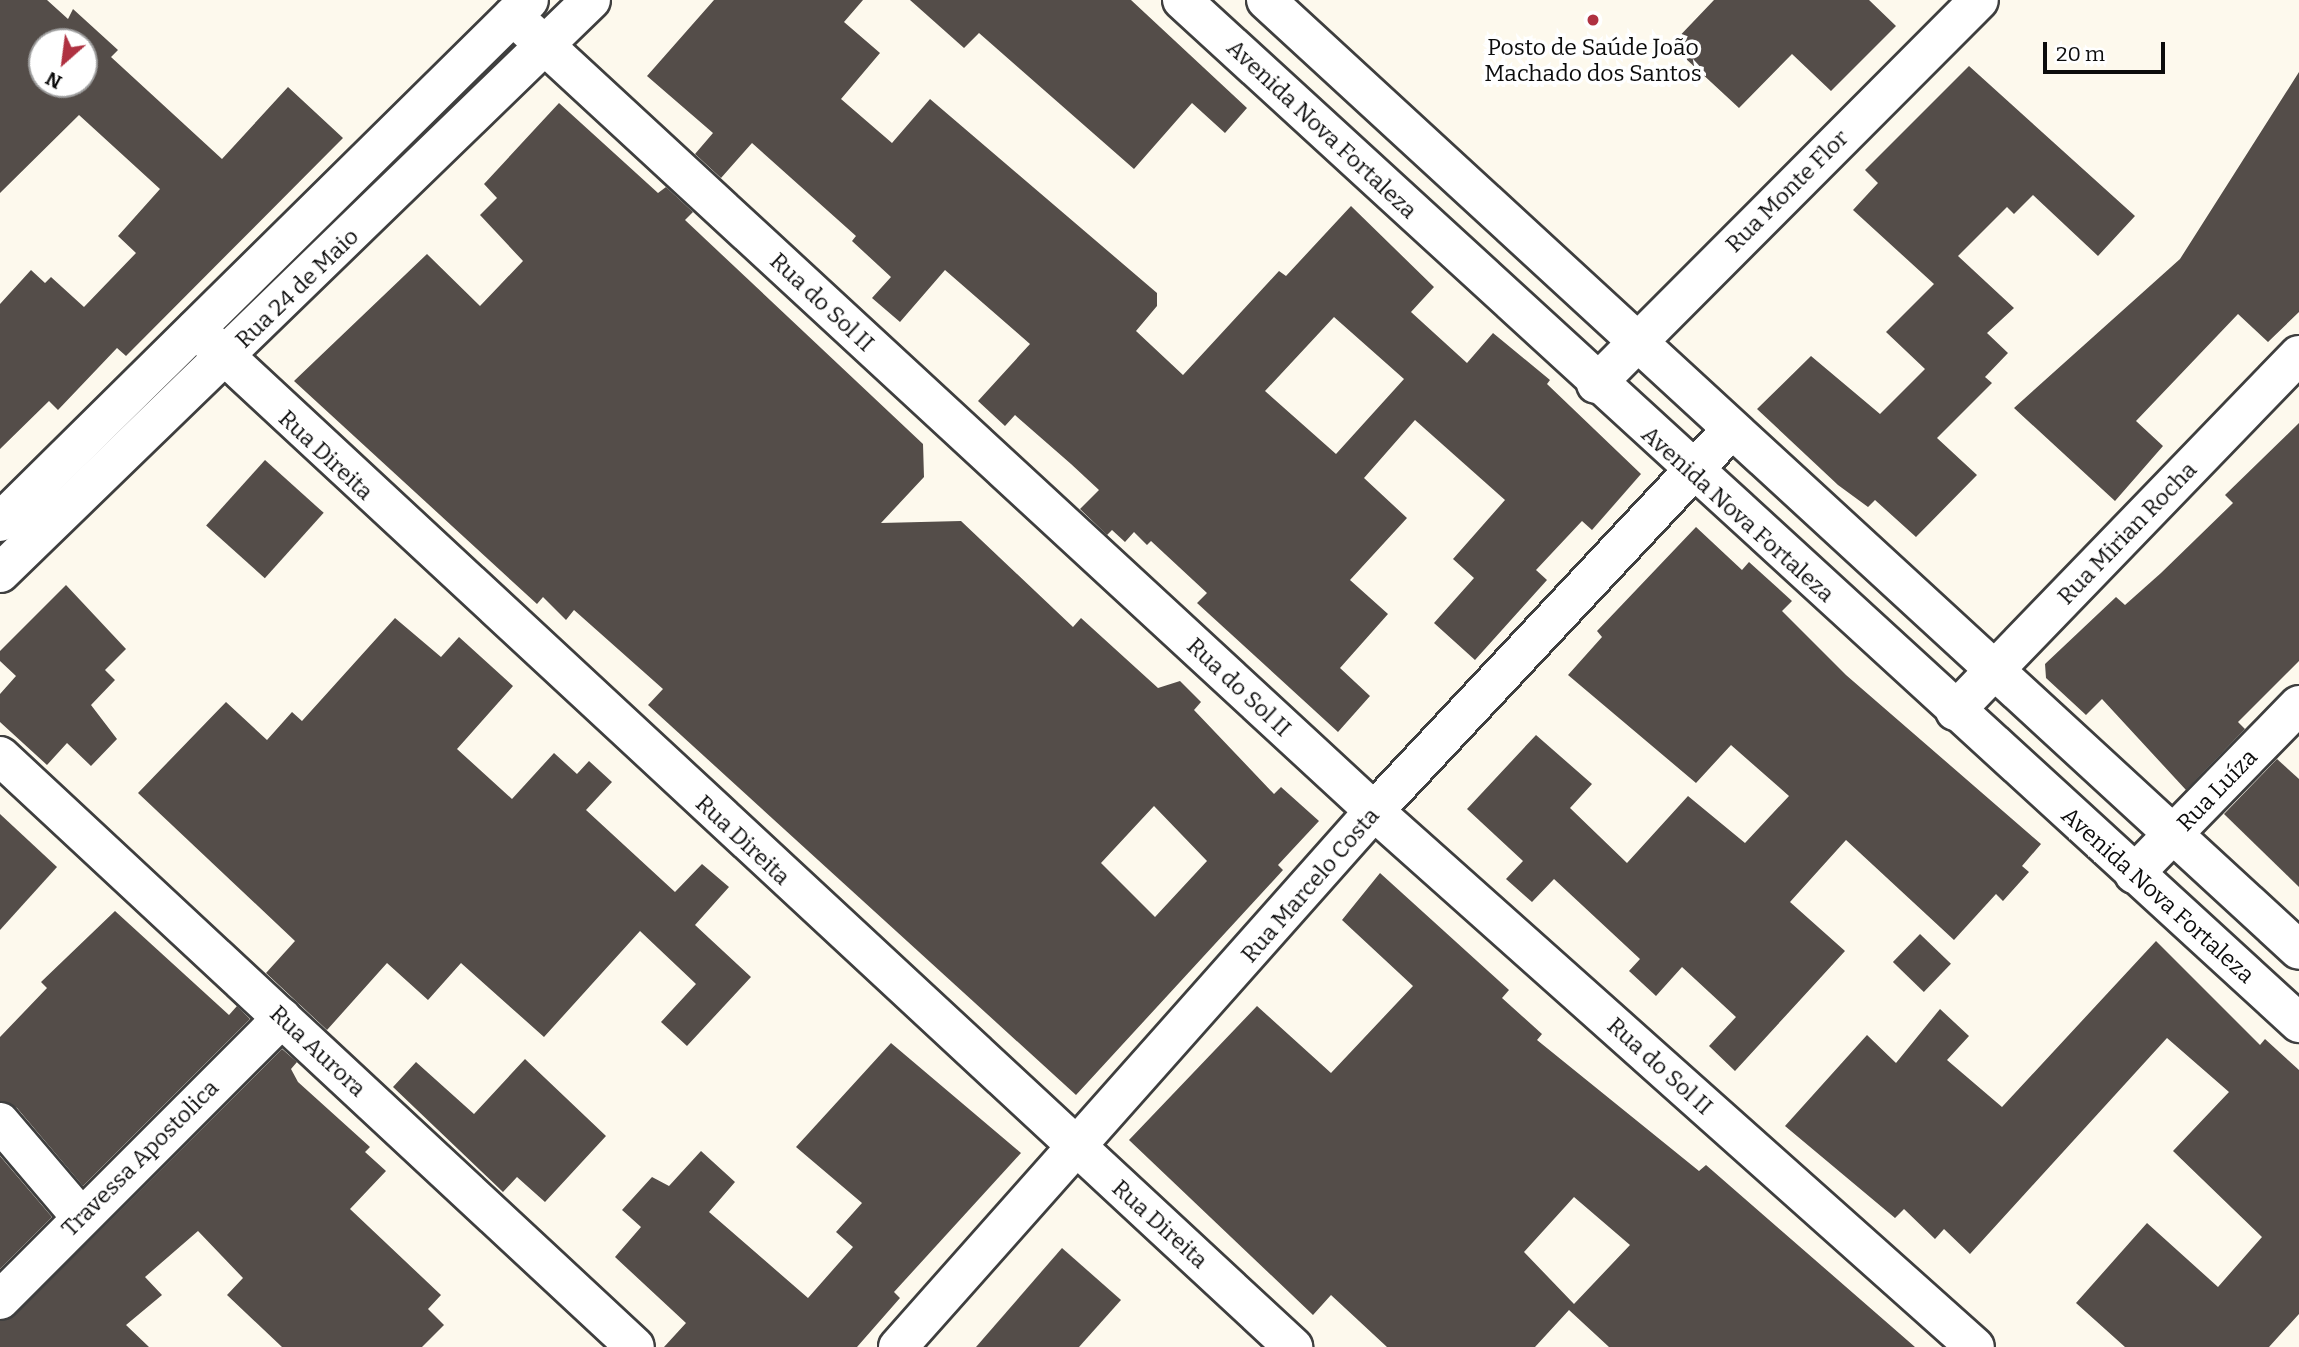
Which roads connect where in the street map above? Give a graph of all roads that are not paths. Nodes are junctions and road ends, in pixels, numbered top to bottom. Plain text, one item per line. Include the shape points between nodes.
1 (591, 0) edge
2 (1182, 0) edge
3 (1979, 0) edge
4 (1275, 3) edge
5 (521, 8) edge
6 (544, 46) junction
7 (1235, 50) junction
8 (196, 329) junction
9 (1635, 343) junction
10 (2299, 355) edge
11 (223, 360) junction
12 (1596, 384) junction
13 (1731, 430) junction
14 (1691, 472) junction
15 (0, 522) edge
16 (0, 573) edge
17 (1995, 672) junction
18 (2299, 705) edge
19 (1955, 711) junction
20 (0, 756) edge
21 (1374, 811) junction
22 (2175, 833) junction
23 (2134, 874) junction
24 (2299, 950) edge
25 (282, 1018) junction
26 (2299, 1023) edge
27 (0, 1122) edge
28 (1079, 1150) junction
29 (80, 1216) junction
30 (0, 1300) edge
31 (635, 1347) edge
32 (898, 1347) edge
33 (1293, 1347) edge
34 (1975, 1347) edge

1 - 6 street, Rua 24 de Maio
2 - 7 street, Avenida Nova Fortaleza
3 - 9 street, Rua Monte Flor
4 - 7 street
4 - 9 street
5 - 6 street, Rua do Sol II
5 - 8 street, Rua 24 de Maio
6 - 11 street, Rua 24 de Maio
6 - 21 street, Rua do Sol II
7 - 12 street, Avenida Nova Fortaleza
8 - 11 street, Rua Direita
8 - 15 street, Rua 24 de Maio
9 - 12 street, Rua Monte Flor
9 - 13 street
10 - 17 street, Rua Mirian Rocha
11 - 16 street, Rua 24 de Maio
11 - 28 street, Rua Direita
12 - 14 street, Avenida Nova Fortaleza
13 - 14 street, Rua Marcelo Costa
13 - 17 street
14 - 19 street, Avenida Nova Fortaleza
14 - 21 street, Rua Marcelo Costa
17 - 19 street, Rua Mirian Rocha
17 - 22 street
18 - 22 street, Rua Luíza
19 - 23 street, Avenida Nova Fortaleza
20 - 25 street, Rua Aurora
21 - 28 street, Rua Marcelo Costa
21 - 34 street, Rua do Sol II
22 - 23 street, Rua Luíza
22 - 24 street
23 - 26 street, Avenida Nova Fortaleza
25 - 29 street, Travessa Apostolica
25 - 31 street, Rua Aurora
27 - 29 street
28 - 32 street, Rua Marcelo Costa
28 - 33 street, Rua Direita
29 - 30 street, Travessa Apostolica

